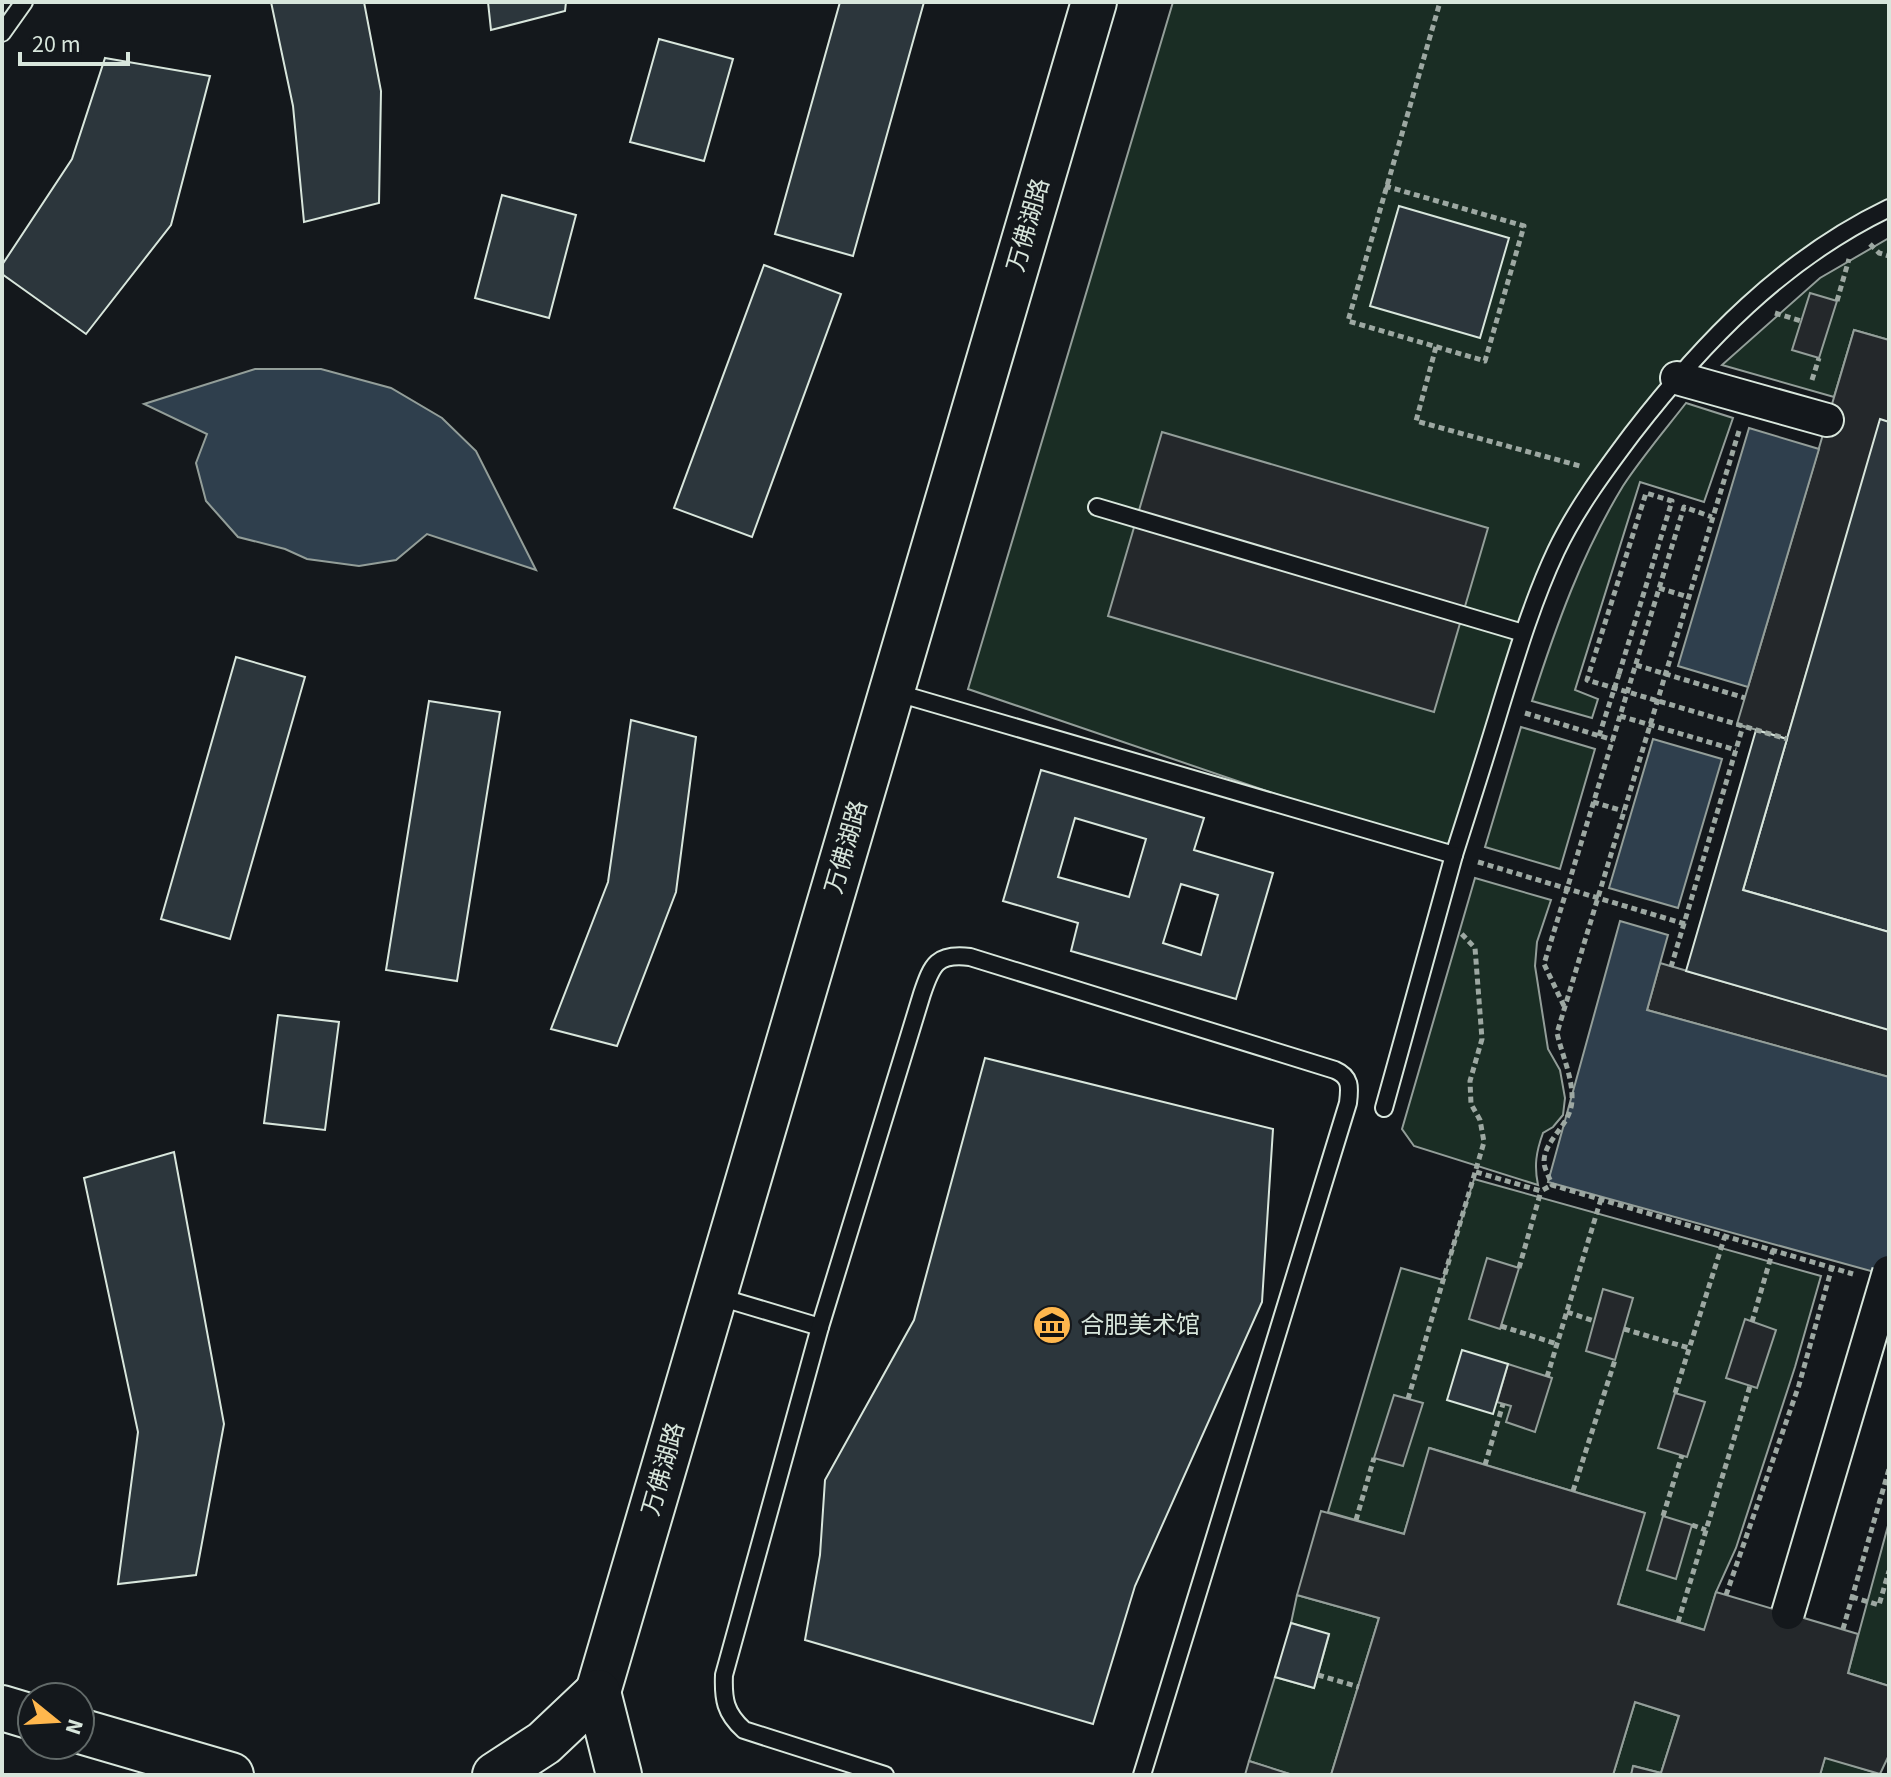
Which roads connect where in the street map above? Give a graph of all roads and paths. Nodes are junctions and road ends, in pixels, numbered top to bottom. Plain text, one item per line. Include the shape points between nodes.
1 (24, 2) edge
2 (1094, 2) edge
3 (1440, 2) edge
4 (2, 33) edge
5 (1385, 186) junction
6 (1889, 208) edge
7 (1436, 347) junction
8 (1677, 378) junction
9 (1749, 398) junction
10 (1827, 420) dead end
11 (1604, 472) junction
12 (1097, 507) dead end
13 (1712, 517) junction
14 (1659, 588) junction
15 (1688, 597) junction
16 (1523, 633) junction
17 (1636, 665) junction
18 (1665, 674) junction
19 (892, 691) junction
20 (1745, 698) dead end
21 (1501, 706) junction
22 (1620, 716) junction
23 (1650, 725) junction
24 (1743, 726) junction
25 (1599, 736) junction
26 (1787, 739) dead end
27 (1613, 740) junction
28 (1736, 750) junction
29 (1593, 802) junction
30 (1623, 811) junction
31 (1454, 855) junction
32 (1567, 889) junction
33 (1597, 898) junction
34 (1436, 920) junction
35 (1685, 924) junction
36 (1671, 967) dead end
37 (1565, 1006) junction
38 (1384, 1108) dead end
39 (1476, 1172) junction
40 (1552, 1185) junction
41 (1541, 1191) junction
42 (1601, 1199) junction
43 (1725, 1236) junction
44 (1773, 1250) junction
45 (1832, 1267) junction
46 (1519, 1268) dead end
47 (1875, 1274) edge
48 (714, 1295) junction
49 (1567, 1312) junction
50 (1594, 1321) dead end
51 (1752, 1322) dead end
52 (1501, 1326) dead end
53 (820, 1327) junction
54 (1624, 1329) dead end
55 (1557, 1344) junction
56 (1689, 1348) junction
57 (1615, 1360) dead end
58 (1547, 1377) dead end
59 (1750, 1386) dead end
60 (1675, 1393) dead end
61 (1408, 1399) dead end
62 (1503, 1404) dead end
63 (1682, 1455) dead end
64 (1374, 1458) dead end
65 (1485, 1465) dead end
66 (1889, 1469) edge
67 (1573, 1491) dead end
68 (1663, 1516) dead end
69 (1356, 1520) dead end
70 (1692, 1525) dead end
71 (1706, 1530) junction
72 (1889, 1571) edge
73 (1726, 1595) dead end
74 (1852, 1597) junction
75 (1788, 1613) dead end
76 (1678, 1622) dead end
77 (1843, 1629) dead end
78 (1318, 1675) dead end
79 (1359, 1687) dead end
80 (598, 1692) junction
81 (96, 1736) edge
82 (231, 1775) edge
83 (495, 1775) edge
84 (619, 1775) edge
85 (885, 1775) edge
86 (1142, 1775) edge

1 - 4 lane
2 - 19 street, 万佛湖路
3 - 5 path
5 - 7 path via 1348,321
5 - 7 path via 1524,226 1485,361
6 - 8 lane via 1808,254 1766,287
7 - 11 path via 1416,421
8 - 9 street
8 - 11 lane
9 - 10 street
9 - 13 path
11 - 16 lane via 1557,550
12 - 16 lane
13 - 14 path via 1684,507
13 - 15 path
14 - 15 path
14 - 17 path
15 - 18 path
16 - 21 lane
17 - 18 path
17 - 22 path
18 - 20 path
18 - 23 path
19 - 31 lane
19 - 48 street, 万佛湖路
21 - 25 path
21 - 31 lane
22 - 23 path
22 - 27 path
23 - 28 path
23 - 30 path
24 - 25 path, bridge via 1587,680 1646,493 1672,501 1619,674
24 - 26 path, bridge
24 - 28 path
25 - 27 path
27 - 29 path
28 - 35 path
29 - 30 path
29 - 32 path
30 - 33 path
31 - 32 path
31 - 34 lane
32 - 33 path
32 - 37 path via 1544,964
33 - 35 path
33 - 37 path
34 - 38 lane
34 - 39 path via 1462,932 1475,948 1482,1039 1470,1081 1471,1104 1484,1142
35 - 36 path
37 - 40 path via 1557,1033 1572,1102 1544,1162
39 - 41 path
39 - 61 path
40 - 41 path
40 - 42 path
41 - 46 path
42 - 43 path
42 - 49 path
43 - 44 path
43 - 56 path
44 - 45 path
44 - 51 path
45 - 47 path
45 - 73 path via 1799,1385
47 - 75 street, bridge
48 - 53 lane
48 - 80 street, 万佛湖路
49 - 50 path
49 - 55 path
52 - 55 path
53 - 85 lane via 724,1675 723,1696 733,1721 744,1730
53 - 86 lane via 928,977 945,956 970,957 1347,1077 1348,1103
54 - 56 path
55 - 58 path
56 - 60 path
57 - 67 path
59 - 71 path
62 - 65 path
63 - 68 path
64 - 69 path
66 - 74 path
70 - 71 path
71 - 76 path
72 - 74 path via 1879,1605
74 - 77 path
78 - 79 path
80 - 83 street via 544,1743
80 - 84 street
81 - 82 street

